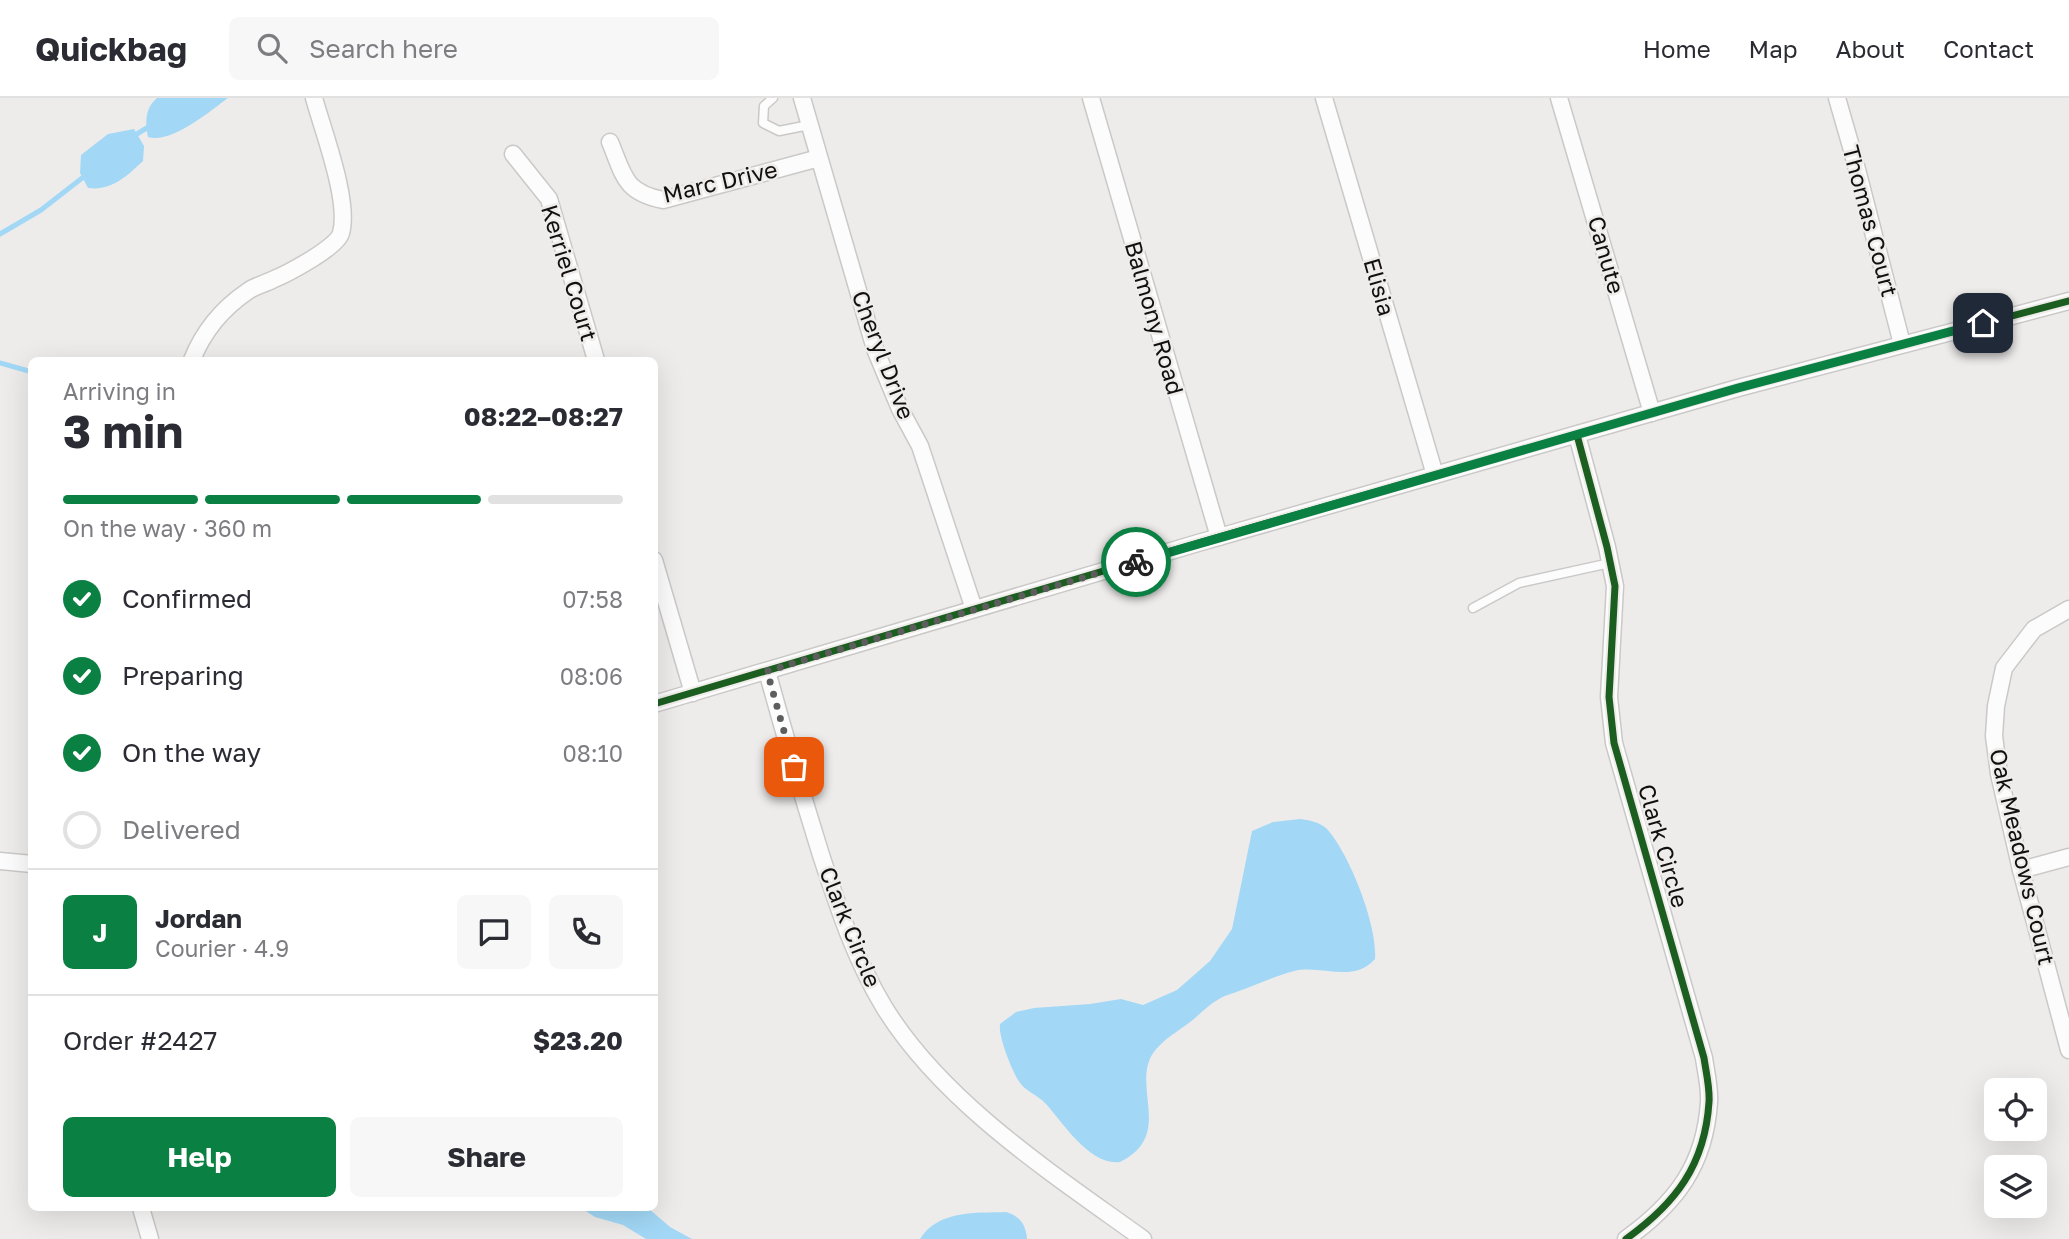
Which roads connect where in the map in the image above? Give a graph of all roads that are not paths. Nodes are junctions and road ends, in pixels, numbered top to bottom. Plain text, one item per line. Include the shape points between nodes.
1 (313, 98) edge
2 (773, 98) edge
3 (802, 98) edge
4 (1091, 98) edge
5 (1324, 98) edge
6 (1559, 98) edge
7 (1837, 98) edge
8 (809, 125) junction
9 (610, 142) dead end
10 (513, 154) dead end
11 (819, 158) junction
12 (2069, 301) edge
13 (1902, 344) junction
14 (193, 357) edge
15 (595, 357) edge
16 (1652, 413) junction
17 (1577, 435) junction
18 (1435, 475) junction
19 (1219, 537) junction
20 (1611, 563) junction
21 (658, 574) edge
22 (1473, 608) dead end
23 (974, 609) junction
24 (2069, 609) edge
25 (767, 671) junction
26 (693, 693) junction
27 (658, 703) edge
28 (2069, 857) edge
29 (0, 861) edge
30 (28, 864) edge
31 (2021, 870) junction
32 (2069, 1050) edge
33 (142, 1211) edge
34 (150, 1239) edge
35 (1143, 1239) edge
36 (1626, 1239) edge

1 - 14 street via 335,173 343,217 341,236 327,250 249,289 215,321
2 - 8 lane via 764,106 763,123 779,131
3 - 8 street, Cheryl Drive
4 - 19 street, Balmony Road
5 - 18 street, Elisia
6 - 16 street, Canute
7 - 13 street, Thomas Court
8 - 11 street, Cheryl Drive
9 - 11 street, Marc Drive via 634,190 663,200
10 - 15 street, Kerriel Court via 549,199
11 - 23 street, Cheryl Drive via 875,349 920,446
12 - 13 street
13 - 16 street
16 - 17 street
17 - 18 street
17 - 20 street, Clark Circle
18 - 19 street
19 - 23 street
20 - 22 lane via 1519,583
20 - 36 street, Clark Circle via 1615,586 1609,697 1614,743 1704,1058 1709,1099 1704,1141 1683,1187 1650,1222
21 - 26 street
23 - 25 street
24 - 31 street, Oak Meadows Court via 2034,629 2019,648 2004,668 1996,706 1999,775
25 - 26 street
25 - 35 street, Clark Circle via 838,908 884,1008 961,1098
26 - 27 street
28 - 31 street
29 - 30 street
31 - 32 street, Oak Meadows Court
33 - 34 street

